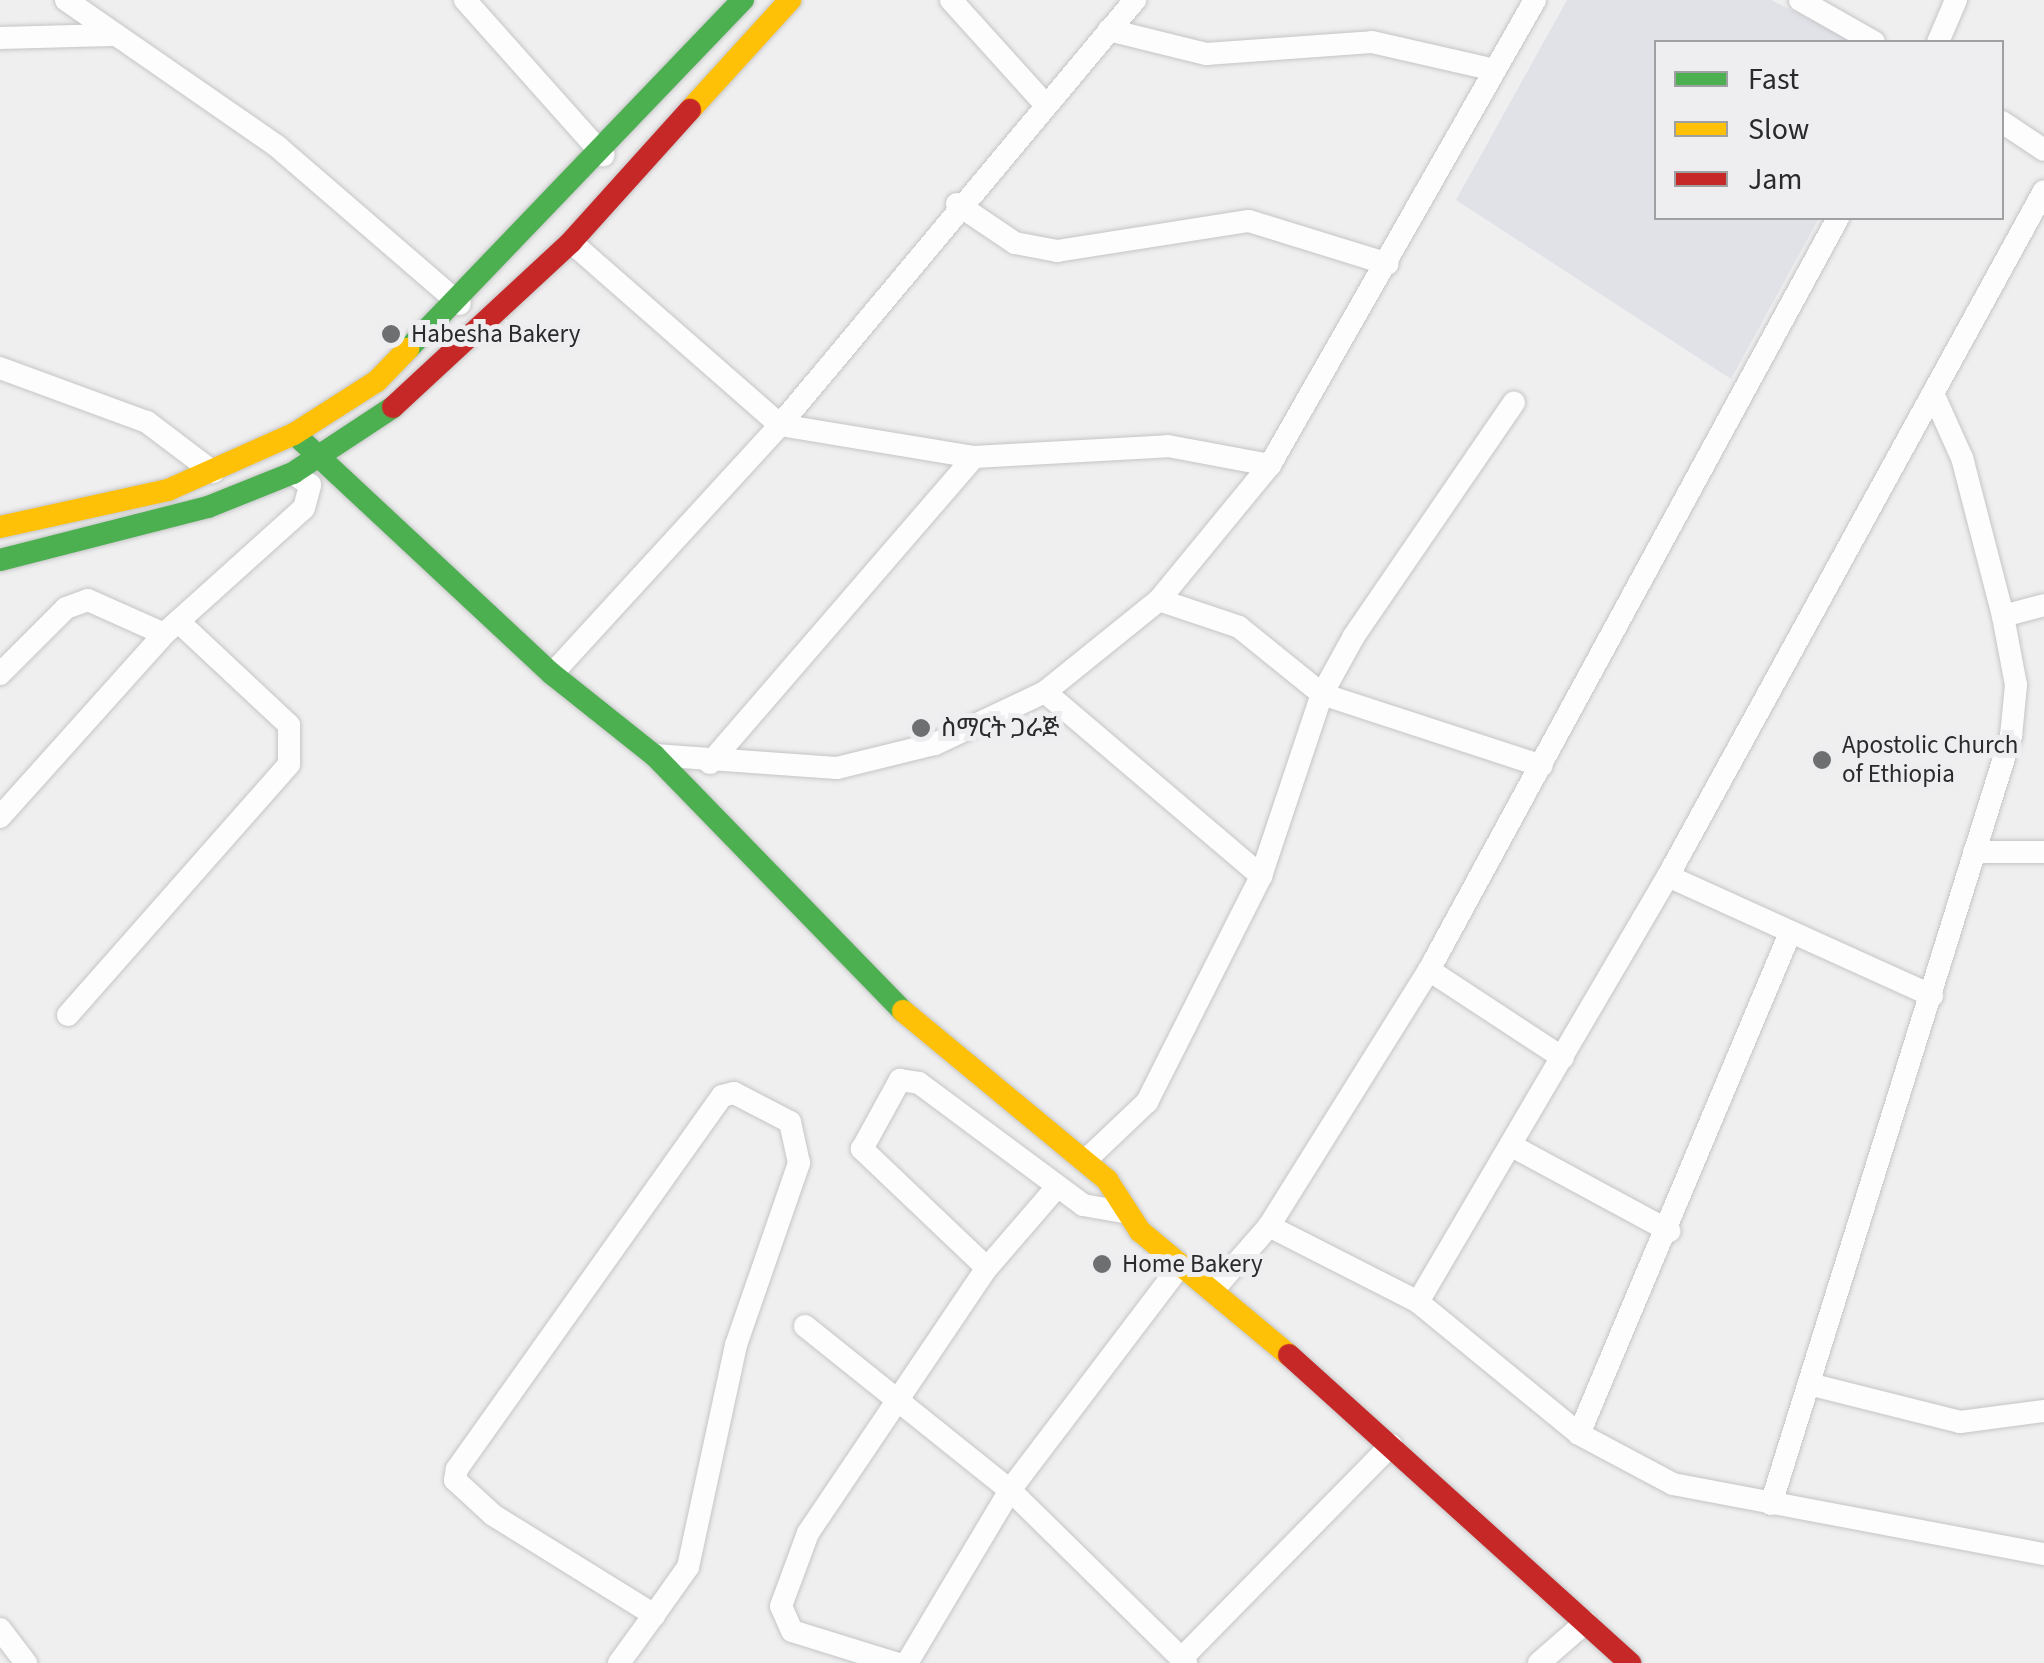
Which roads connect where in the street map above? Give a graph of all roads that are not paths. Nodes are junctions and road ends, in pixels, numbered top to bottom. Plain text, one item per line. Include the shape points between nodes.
1 (66, 0) edge
2 (465, 0) edge
3 (743, 0) edge
4 (790, 0) edge
5 (951, 0) edge
6 (1135, 0) edge
7 (1535, 0) edge
8 (1800, 0) edge
9 (1956, 0) edge
10 (1109, 30) junction
11 (111, 35) junction
12 (0, 38) edge
13 (1870, 40) edge
14 (1939, 40) edge
15 (1495, 70) junction
16 (1045, 104) junction
17 (2004, 123) edge
18 (2044, 150) edge
19 (602, 155) junction
20 (2044, 191) edge
21 (958, 204) junction
22 (1837, 220) edge
23 (571, 242) junction
24 (1388, 264) junction
25 (460, 304) junction
26 (0, 368) edge
27 (1935, 398) junction
28 (1514, 402) dead end
29 (780, 425) junction
30 (294, 434) junction
31 (324, 456) junction
32 (974, 456) junction
33 (1270, 465) junction
34 (212, 472) junction
35 (293, 473) junction
36 (0, 527) edge
37 (0, 560) edge
38 (1159, 600) junction
39 (2044, 605) edge
40 (2003, 616) junction
41 (171, 627) junction
42 (0, 674) edge
43 (552, 674) junction
44 (1045, 692) junction
45 (1322, 694) junction
46 (654, 756) junction
47 (710, 763) junction
48 (1542, 766) junction
49 (0, 818) edge
50 (1974, 852) junction
51 (2044, 852) edge
52 (1262, 876) junction
53 (1668, 876) junction
54 (1790, 933) junction
55 (1429, 970) junction
56 (1932, 996) junction
57 (68, 1014) dead end
58 (1563, 1058) junction
59 (1512, 1146) junction
60 (1085, 1162) junction
61 (1056, 1188) junction
62 (1121, 1212) junction
63 (1269, 1226) junction
64 (1669, 1230) junction
65 (1180, 1266) junction
66 (986, 1268) junction
67 (1215, 1288) junction
68 (1418, 1302) junction
69 (805, 1326) dead end
70 (1810, 1384) junction
71 (900, 1404) junction
72 (2044, 1410) edge
73 (1580, 1434) junction
74 (1391, 1445) junction
75 (1010, 1490) junction
76 (1771, 1504) junction
77 (2044, 1554) edge
78 (654, 1615) junction
79 (1586, 1622) junction
80 (0, 1629) edge
81 (1184, 1661) edge
82 (26, 1663) edge
83 (618, 1663) edge
84 (895, 1663) edge
85 (907, 1663) edge
86 (1539, 1663) edge
87 (1630, 1663) edge

1 - 11 street
2 - 19 street
3 - 19 main road
4 - 23 main road
5 - 16 street
6 - 10 street
7 - 15 street
8 - 13 street
9 - 14 street
10 - 15 street via 1206,54 1372,42
10 - 16 street
11 - 12 street
11 - 25 street via 278,147
15 - 24 street
16 - 21 street
17 - 18 street
19 - 25 main road
20 - 27 street
21 - 24 street via 1015,243 1057,251 1249,220
21 - 29 street
22 - 48 street
23 - 29 street
23 - 31 main road via 408,397
24 - 33 street
25 - 30 main road via 377,381
26 - 34 street via 148,422
27 - 40 street via 1962,458
27 - 53 street
28 - 45 street
29 - 32 street
29 - 43 street
30 - 31 main road
30 - 34 main road
31 - 35 main road
31 - 43 main road
32 - 33 street via 1168,446
32 - 47 street
33 - 38 street
34 - 36 main road
35 - 37 main road via 208,507
35 - 41 street via 310,485 304,508
38 - 44 street
38 - 45 street via 1239,627
39 - 40 street
40 - 50 street via 2016,685 2010,736
41 - 42 street via 88,600 66,608
41 - 49 street
41 - 57 street via 288,726 288,764
43 - 46 main road
44 - 47 street via 935,744 837,768
44 - 52 street
45 - 48 street
45 - 52 street
46 - 47 street
46 - 60 main road via 890,1000
48 - 55 street
50 - 51 street
50 - 56 street
52 - 60 street via 1147,1102
53 - 54 street
53 - 58 street
54 - 56 street
54 - 64 street
55 - 58 street
55 - 63 street
56 - 70 street
58 - 59 street
59 - 64 street
59 - 68 street
60 - 62 main road
61 - 62 street via 1097,1212
61 - 66 street
61 - 66 street via 919,1083 891,1084 862,1149
62 - 65 main road
63 - 67 street
63 - 68 street
64 - 73 street
65 - 67 main road
65 - 75 street
66 - 71 street
67 - 74 main road
68 - 73 street
69 - 71 street
70 - 72 street via 1960,1422
70 - 76 street
71 - 75 street
71 - 84 street via 808,1533 781,1606 792,1631
73 - 76 street via 1673,1484
74 - 79 main road
74 - 81 street
75 - 81 street
75 - 85 street
76 - 77 street
78 - 78 street via 688,1567 736,1345 799,1162 790,1122 734,1093 722,1096 457,1470 456,1480 493,1516
78 - 83 street
79 - 86 street
79 - 87 main road
80 - 82 street

